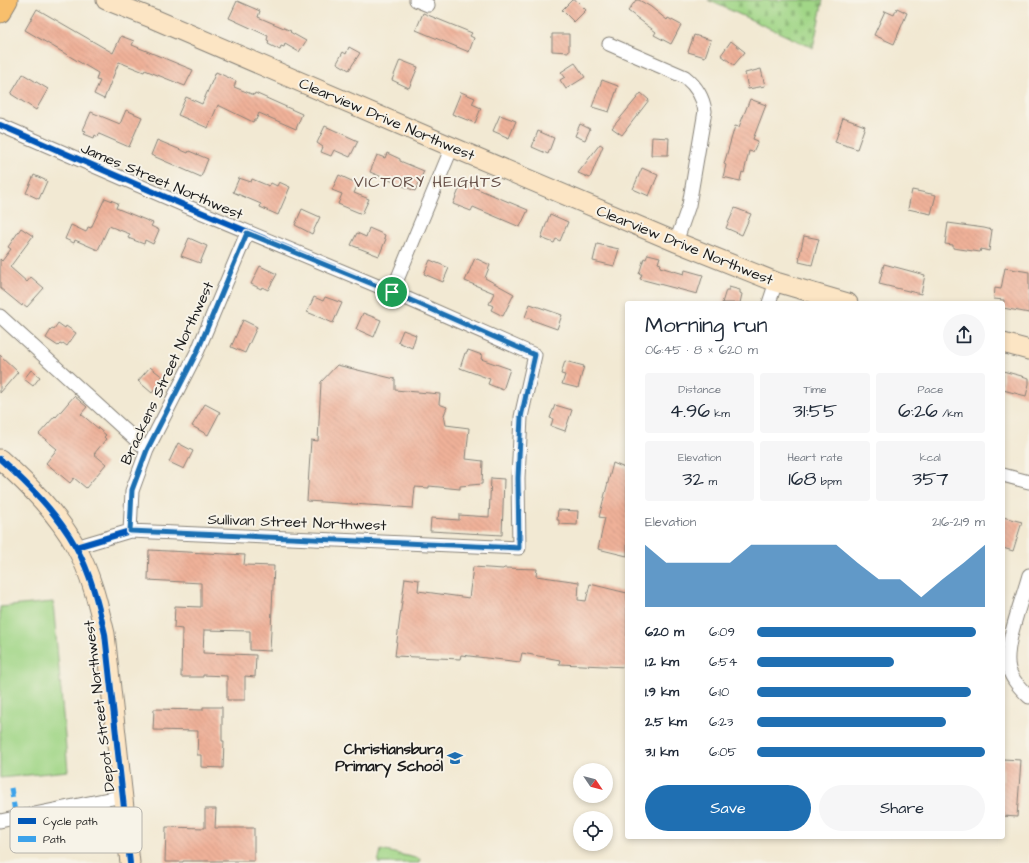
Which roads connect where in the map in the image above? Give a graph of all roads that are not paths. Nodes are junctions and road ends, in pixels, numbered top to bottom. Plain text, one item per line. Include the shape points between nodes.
1 (8, 0) edge
2 (106, 0) edge
3 (0, 12) edge
4 (609, 44) dead end
5 (0, 125) edge
6 (452, 148) junction
7 (247, 233) junction
8 (676, 242) junction
9 (776, 282) junction
10 (392, 292) junction
11 (770, 301) edge
12 (841, 301) edge
13 (0, 316) edge
14 (1005, 344) edge
15 (1029, 350) edge
16 (147, 450) junction
17 (0, 459) edge
18 (1005, 476) edge
19 (1029, 482) edge
20 (130, 531) junction
21 (76, 547) junction
22 (519, 548) joint
23 (1029, 575) edge
24 (1029, 697) edge
25 (123, 796) junction
26 (69, 807) edge
27 (124, 807) edge
28 (10, 819) edge
29 (0, 821) edge
30 (129, 853) edge
31 (130, 863) edge

1 - 3 main road
2 - 6 street, Clearview Drive Northwest
4 - 8 street via 685,77 693,83 704,102 705,111 690,205
5 - 7 street, James Street Northwest
6 - 8 street, Clearview Drive Northwest
6 - 10 street
7 - 10 street, James Street Northwest
7 - 16 street, Brackens Street Northwest via 198,350
8 - 9 street, Clearview Drive Northwest
9 - 11 street
9 - 12 street, Clearview Drive Northwest
10 - 22 street, James Street Northwest via 535,355 521,417 518,478
13 - 16 street
14 - 15 street
16 - 20 street, Brackens Street Northwest via 132,490
17 - 21 street, Depot Street Northwest via 38,496
18 - 19 street
20 - 21 street, Sullivan Street Northwest
20 - 22 street, Sullivan Street Northwest
21 - 25 street, Depot Street Northwest via 98,601 105,634
23 - 24 street via 1008,647 1009,669 1018,686
25 - 26 street
25 - 27 street, Depot Street Northwest
28 - 29 street
30 - 31 street, Depot Street Northwest

